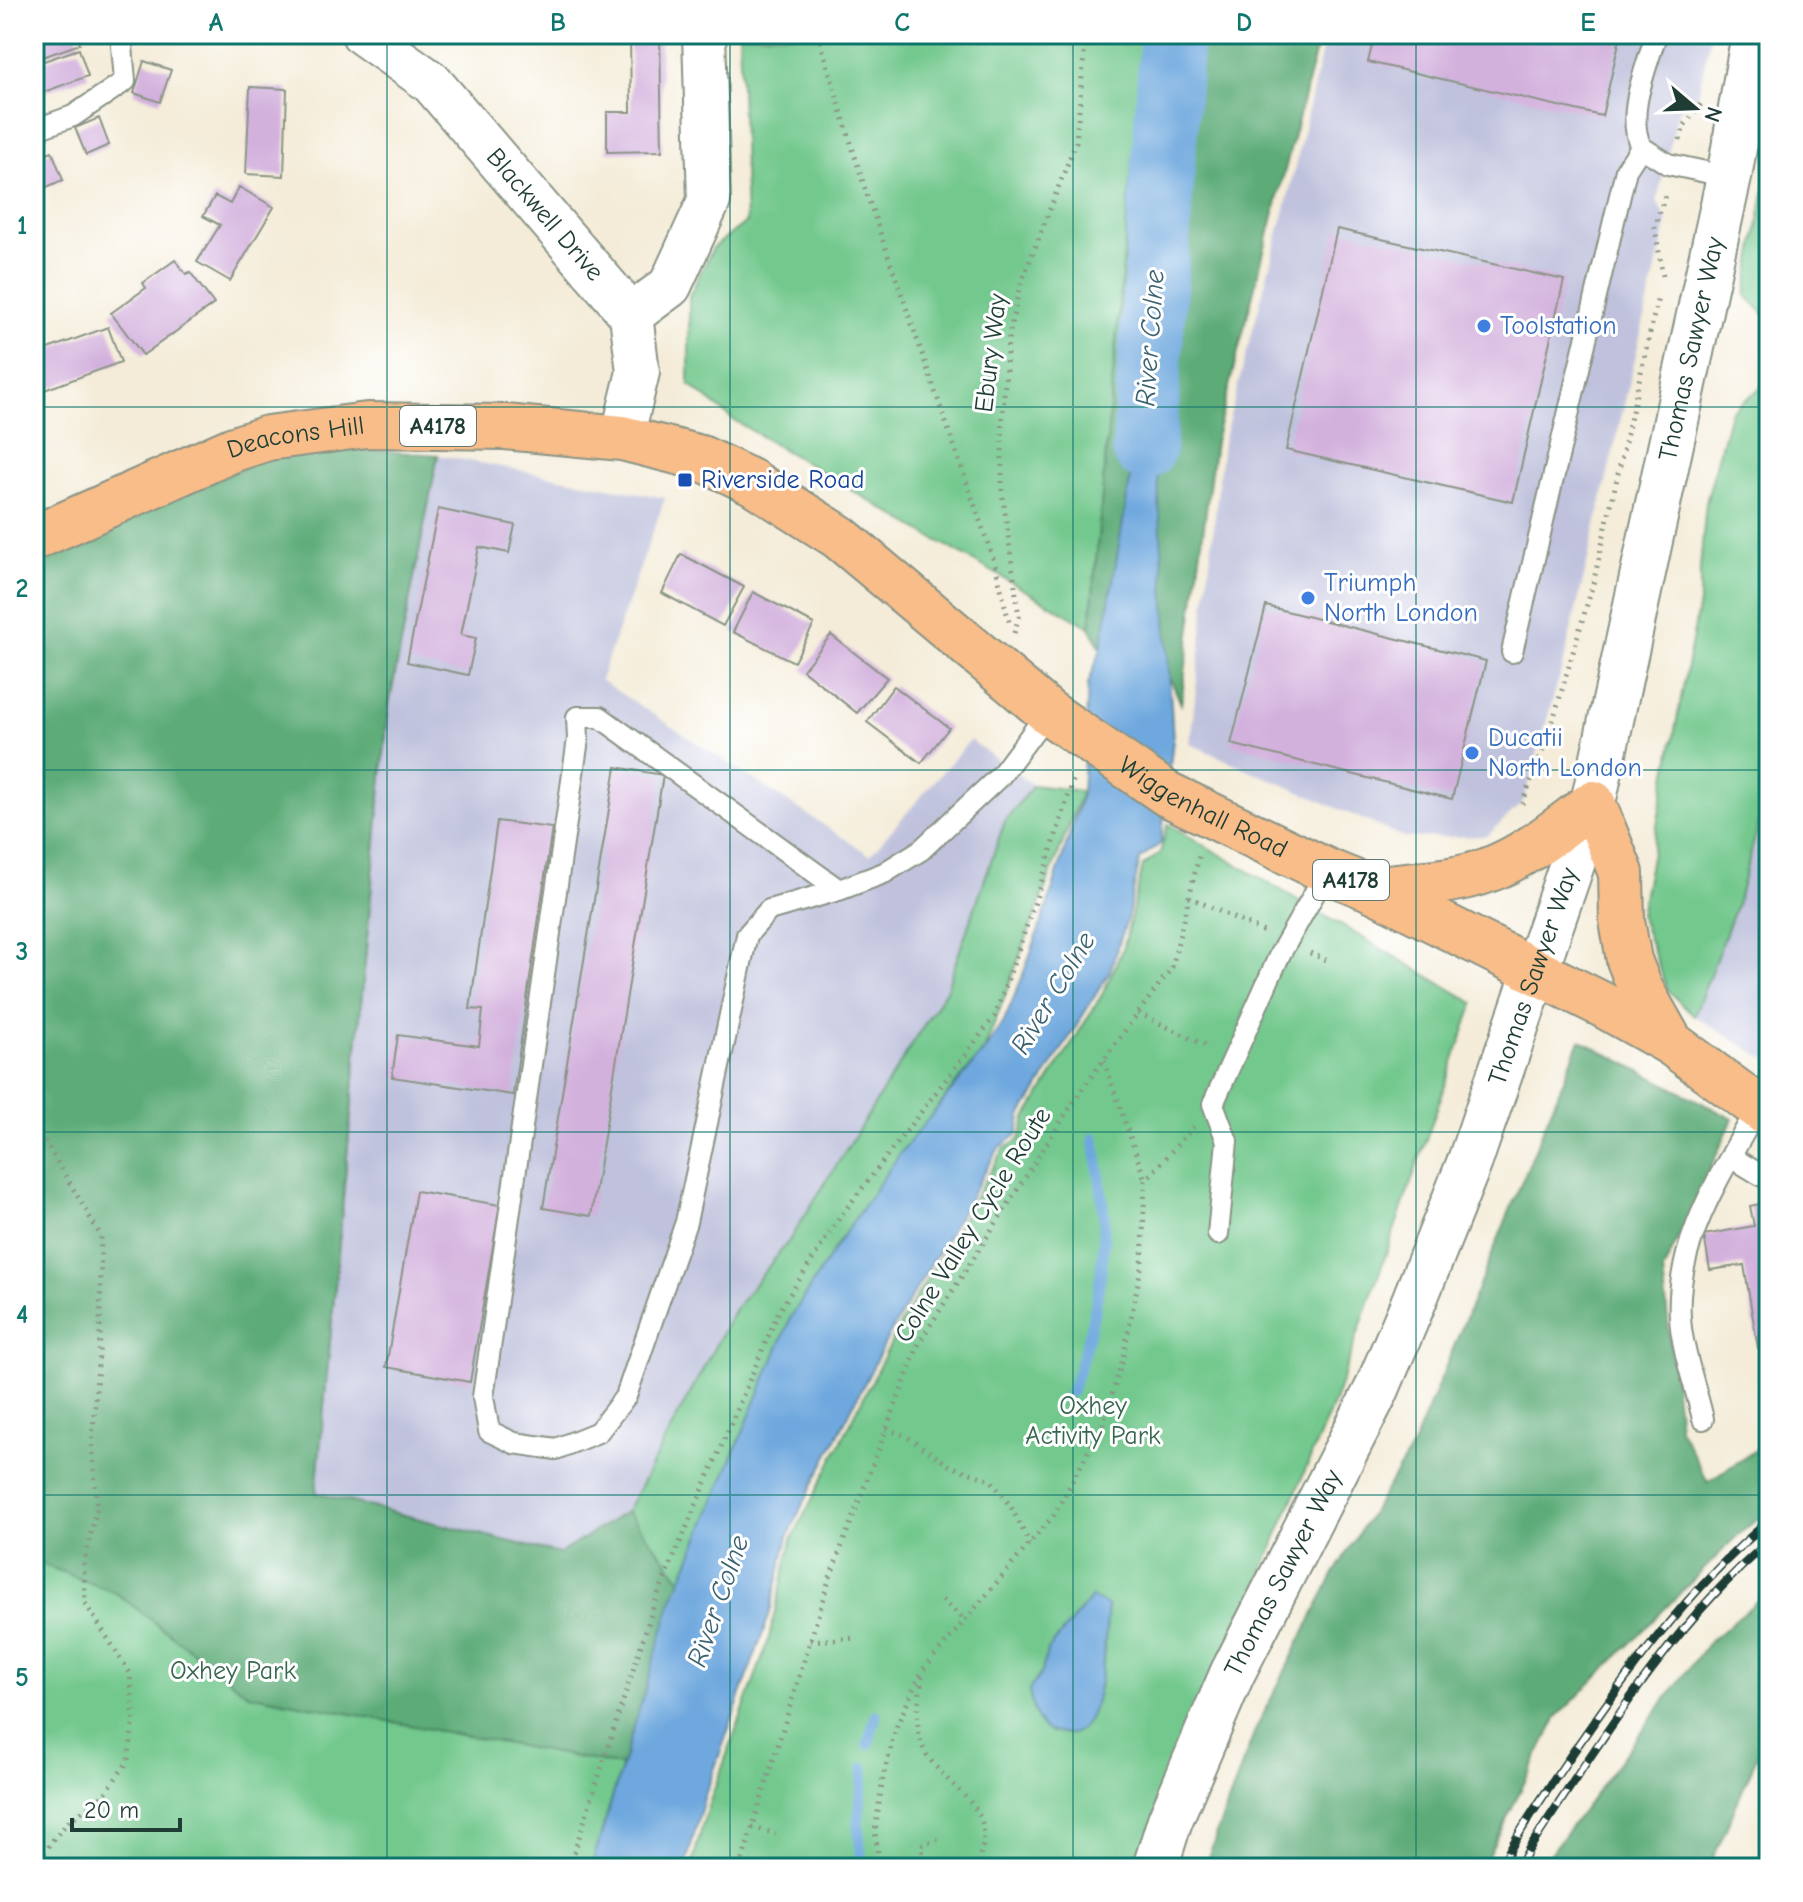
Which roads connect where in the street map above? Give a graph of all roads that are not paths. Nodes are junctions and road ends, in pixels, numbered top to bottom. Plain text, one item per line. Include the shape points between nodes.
1 (121, 34) edge
2 (363, 34) edge
3 (704, 34) edge
4 (1656, 34) edge
5 (1754, 34) edge
6 (34, 130) edge
7 (1641, 147) junction
8 (1729, 177) junction
9 (631, 315) junction
10 (622, 438) junction
11 (839, 537) joint
12 (34, 538) edge
13 (1512, 652) dead end
14 (1048, 712) junction
15 (1593, 803) junction
16 (1327, 871) junction
17 (1372, 889) junction
18 (839, 890) junction
19 (1534, 970) junction
20 (1671, 1043) junction
21 (1763, 1112) edge
22 (1731, 1157) junction
23 (1769, 1180) edge
24 (1218, 1234) dead end
25 (1703, 1419) dead end
26 (1155, 1868) edge

1 - 6 lane via 125,81 73,116
2 - 9 street, Blackwell Drive via 431,82
3 - 9 street via 709,201 670,286
4 - 7 lane via 1636,105 1634,134
5 - 8 street, Thomas Sawyer Way
7 - 8 lane via 1668,164
7 - 13 lane via 1626,170 1616,208
8 - 15 street, Thomas Sawyer Way
9 - 10 street via 638,372
10 - 11 main road, Deacons Hill / A4178 via 701,458 752,482
10 - 12 main road, Deacons Hill / A4178 via 505,427 367,425 268,438
11 - 14 main road, Wiggenhall Road / A4178
14 - 16 main road, Wiggenhall Road / A4178 via 1167,794
14 - 18 lane via 1001,775 921,850 884,873
15 - 17 main road via 1531,849 1490,870
15 - 19 street, Thomas Sawyer Way
15 - 20 main road via 1621,873 1629,960
16 - 17 main road, Wiggenhall Road / A4178
16 - 24 lane via 1213,1104 1227,1141
17 - 19 main road, Wiggenhall Road / A4178
18 - 18 lane via 769,910 747,935 686,1222 626,1396 598,1432 556,1449 514,1443 489,1431 483,1397 578,739 577,717 600,717
19 - 20 main road, Wiggenhall Road / A4178
19 - 26 street, Thomas Sawyer Way via 1470,1161 1412,1306 1376,1391 1232,1674
20 - 21 main road, Wiggenhall Road / A4178
21 - 22 lane
22 - 23 lane
22 - 25 lane via 1694,1227 1680,1281 1680,1320

